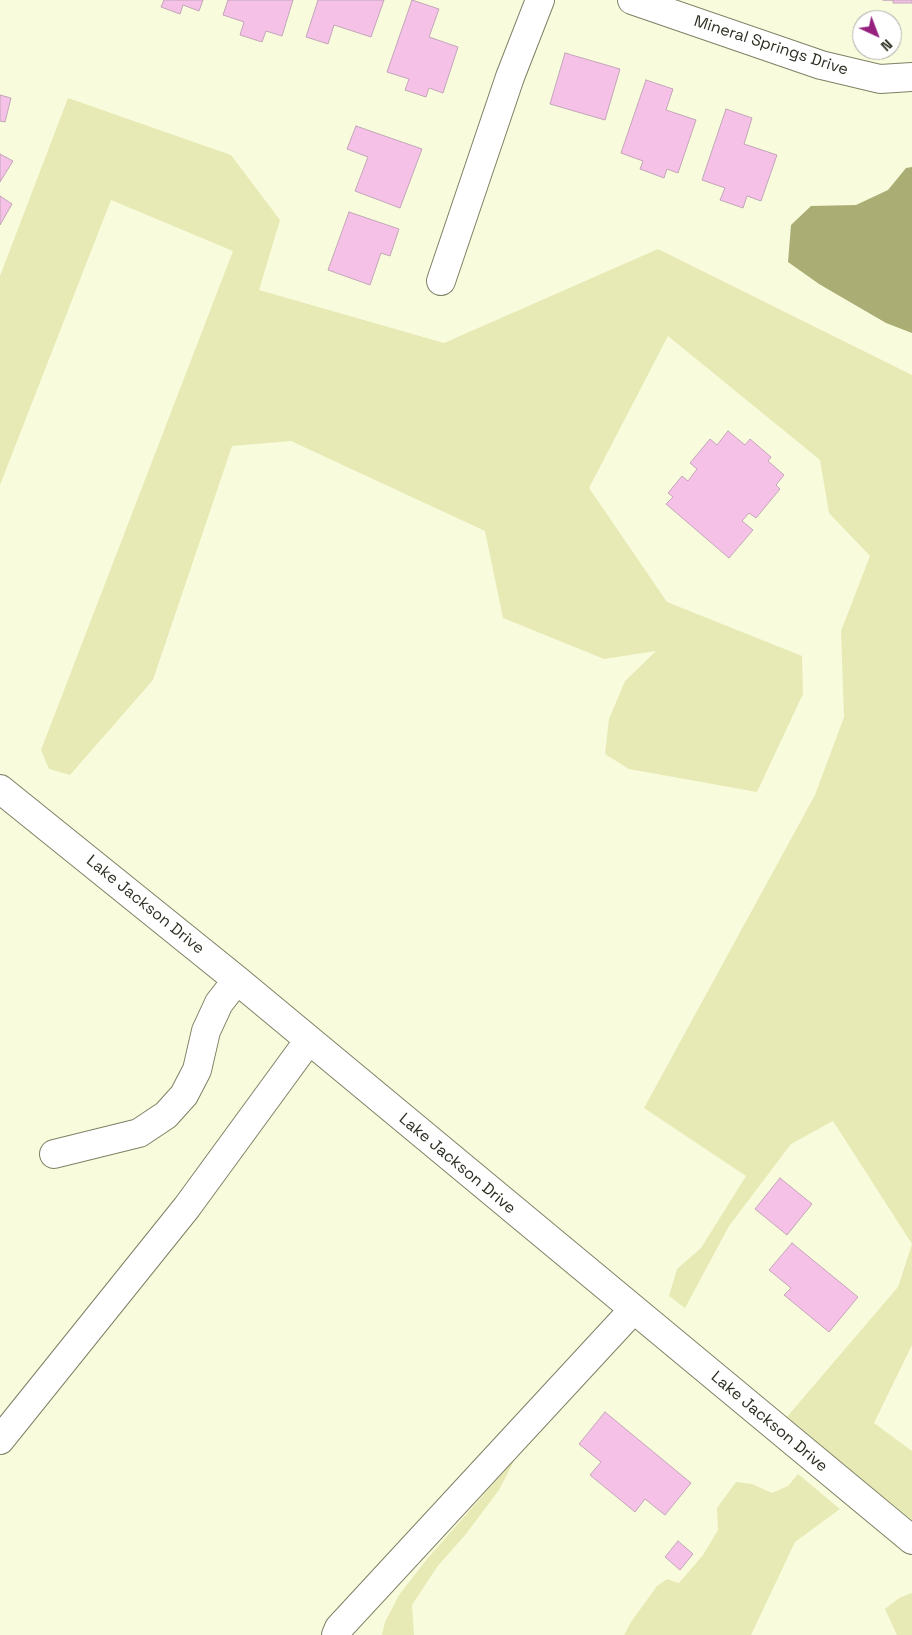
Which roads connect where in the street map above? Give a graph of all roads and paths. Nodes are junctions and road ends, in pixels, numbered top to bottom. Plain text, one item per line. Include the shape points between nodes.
1 (540, 0) edge
2 (632, 0) edge
3 (912, 77) edge
4 (441, 281) dead end
5 (0, 790) edge
6 (237, 980) junction
7 (309, 1040) junction
8 (54, 1154) dead end
9 (633, 1310) junction
10 (0, 1440) edge
11 (912, 1540) edge
12 (336, 1635) edge

1 - 4 street via 510,77
2 - 3 street, Mineral Springs Drive via 821,65 880,79
5 - 6 street, Lake Jackson Drive
6 - 7 street, Lake Jackson Drive
6 - 8 street via 218,1003 206,1031 197,1070 184,1095 166,1116 139,1133
7 - 9 street, Lake Jackson Drive
7 - 10 street via 187,1207
9 - 11 street, Lake Jackson Drive
9 - 12 street via 339,1628

